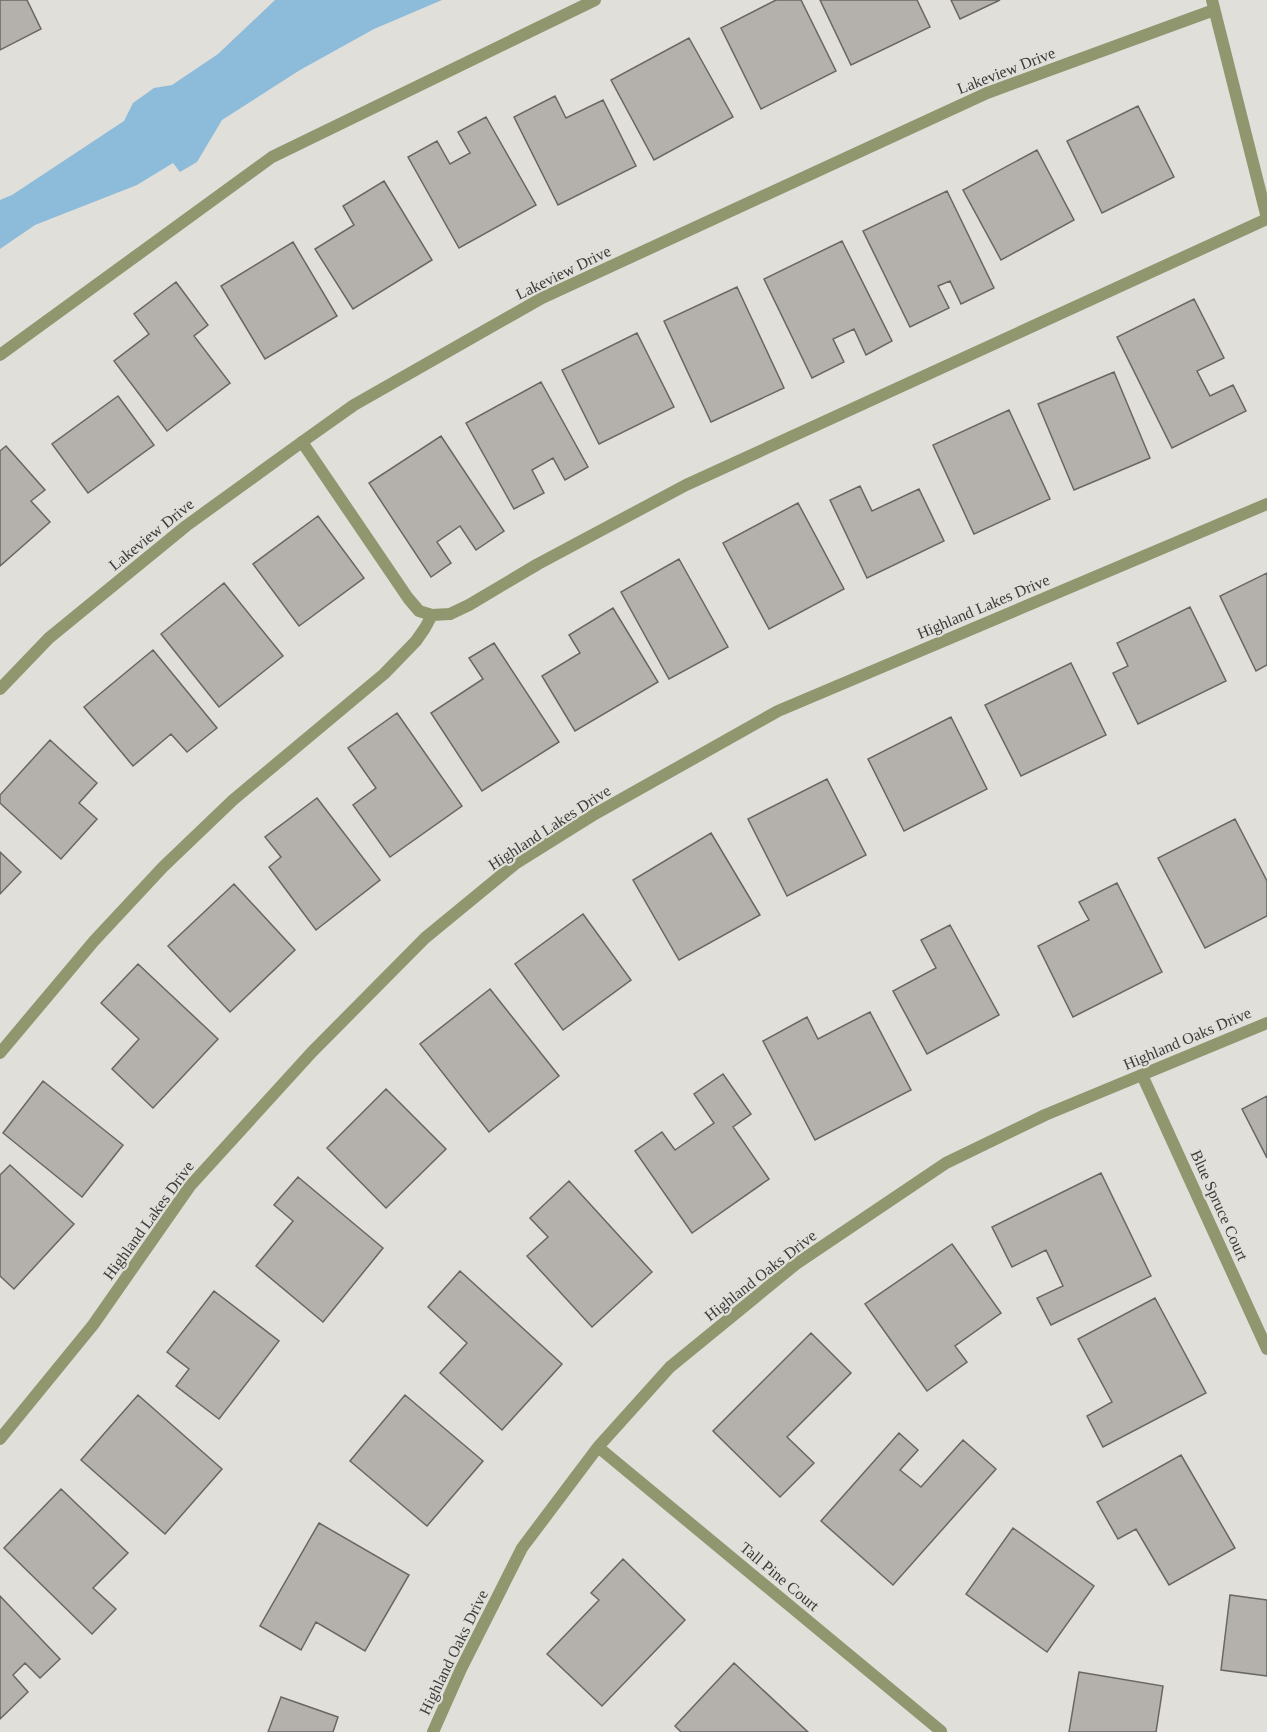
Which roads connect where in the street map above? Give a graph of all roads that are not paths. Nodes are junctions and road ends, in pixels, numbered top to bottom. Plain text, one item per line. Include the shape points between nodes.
1 (595, 0) edge
2 (1213, 5) edge
3 (1267, 219) edge
4 (0, 355) edge
5 (302, 442) junction
6 (1267, 504) edge
7 (432, 615) junction
8 (0, 689) edge
9 (1267, 1023) edge
10 (0, 1053) edge
11 (1142, 1075) junction
12 (1267, 1349) edge
13 (0, 1439) edge
14 (598, 1447) junction
15 (941, 1731) edge
16 (433, 1732) edge

1 - 4 street via 272,157
2 - 3 street
2 - 5 street, Lakeview Drive via 987,93 573,283 354,405
3 - 7 street via 686,485 469,605 450,614
5 - 7 street via 408,598 419,611
5 - 8 street, Lakeview Drive via 186,526 49,638
6 - 13 street, Highland Lakes Drive via 778,711 595,814 516,864 424,938 312,1052 190,1186 93,1325
7 - 10 street via 416,641 384,674 233,800 162,867 93,941
9 - 11 street, Highland Oaks Drive
11 - 12 street, Blue Spruce Court
11 - 14 street, Highland Oaks Drive via 1045,1115 946,1163 805,1258 670,1367
14 - 15 street, Tall Pine Court
14 - 16 street, Highland Oaks Drive via 522,1548

